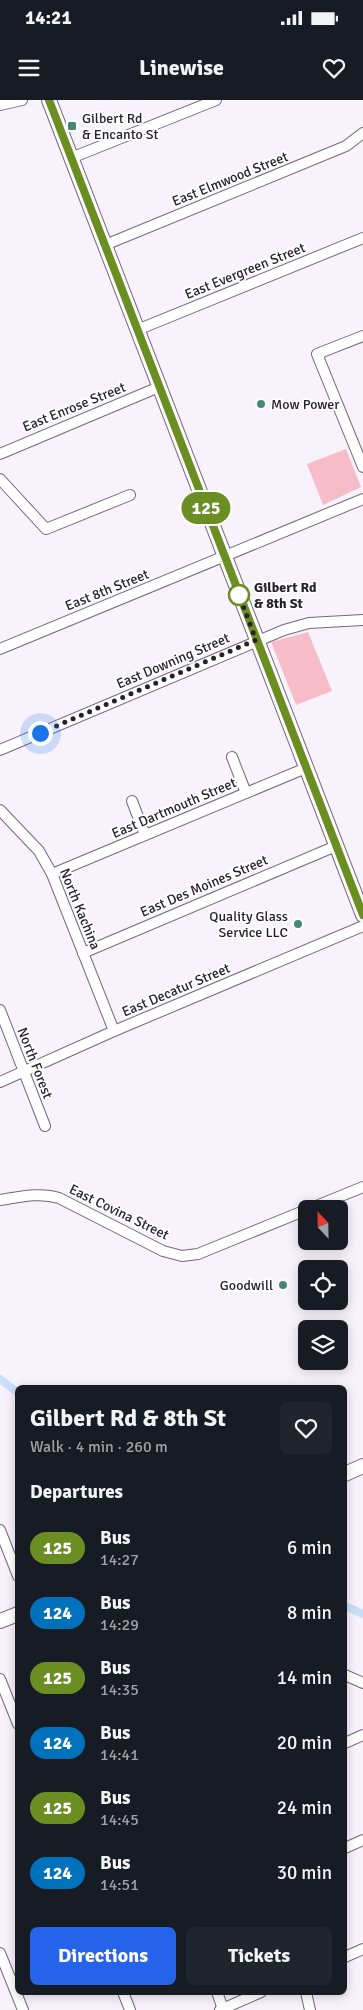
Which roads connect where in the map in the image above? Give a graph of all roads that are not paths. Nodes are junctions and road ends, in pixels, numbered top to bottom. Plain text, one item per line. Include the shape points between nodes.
1 (22, 100) edge
2 (49, 100) edge
3 (216, 100) edge
4 (0, 106) edge
5 (363, 133) edge
6 (71, 158) junction
7 (363, 238) edge
8 (104, 245) junction
9 (137, 330) junction
10 (363, 336) edge
11 (159, 387) junction
12 (0, 454) edge
13 (363, 467) edge
14 (0, 479) edge
15 (130, 495) dead end
16 (363, 499) edge
17 (224, 556) junction
18 (363, 620) edge
19 (256, 640) junction
20 (0, 649) edge
21 (0, 750) edge
22 (232, 757) dead end
23 (306, 768) junction
24 (246, 793) junction
25 (132, 801) dead end
26 (0, 810) edge
27 (145, 835) junction
28 (336, 846) junction
29 (52, 874) junction
30 (363, 915) edge
31 (363, 926) edge
32 (83, 953) junction
33 (0, 1010) edge
34 (114, 1031) junction
35 (24, 1072) junction
36 (0, 1082) edge
37 (45, 1126) dead end
38 (363, 1187) edge
39 (0, 1200) edge
40 (330, 1200) edge
41 (298, 1213) edge
42 (363, 1466) edge
43 (347, 1473) edge
44 (0, 1530) edge
45 (15, 1568) edge
46 (15, 1615) edge
47 (0, 1621) edge
48 (347, 1676) edge
49 (0, 1679) edge
50 (363, 1683) edge
51 (15, 1716) edge
52 (363, 1735) edge
53 (347, 1742) edge
54 (363, 1840) edge
55 (347, 1847) edge
56 (363, 1949) edge
57 (0, 1953) edge
58 (347, 1956) edge
59 (15, 1990) edge
60 (17, 1995) edge
61 (124, 1995) edge
62 (218, 1995) edge
63 (254, 1995) edge
64 (307, 1995) edge
65 (222, 2009) edge
66 (23, 2010) edge
67 (130, 2010) edge
68 (310, 2010) edge

1 - 4 street
2 - 6 main road
3 - 6 street
5 - 8 street, East Elmwood Street via 346,146
6 - 8 main road
7 - 9 street, East Evergreen Street
8 - 9 main road
9 - 11 main road
10 - 13 street via 317,354
11 - 12 street, East Enrose Street
11 - 17 main road
14 - 15 street via 46,530
16 - 17 street, East 8th Street
17 - 19 main road
17 - 20 street, East 8th Street
18 - 19 street, East Downing Street via 300,625
19 - 21 street, East Downing Street
19 - 23 main road
22 - 24 street
23 - 24 street, East Dartmouth Street
23 - 28 main road
24 - 27 street, East Dartmouth Street
25 - 27 street
26 - 29 street, North Kachina via 39,851
27 - 29 street, East Dartmouth Street
28 - 30 main road
28 - 32 street, East Des Moines Street
29 - 32 street, North Kachina
31 - 34 street, East Decatur Street
32 - 34 street, North Kachina
33 - 35 street, North Forest
34 - 35 street, East Decatur Street
35 - 36 street, East Decatur Street
35 - 37 street, North Forest
38 - 40 street, East Covina Street
39 - 41 street, East Covina Street via 36,1195 59,1198 163,1251 182,1256 198,1254
42 - 43 main road
44 - 45 street
46 - 47 main road
48 - 50 street
49 - 51 street
52 - 53 street
54 - 55 street
56 - 58 street
57 - 59 street
60 - 66 street
61 - 67 street
62 - 65 street
63 - 65 street
64 - 68 street

